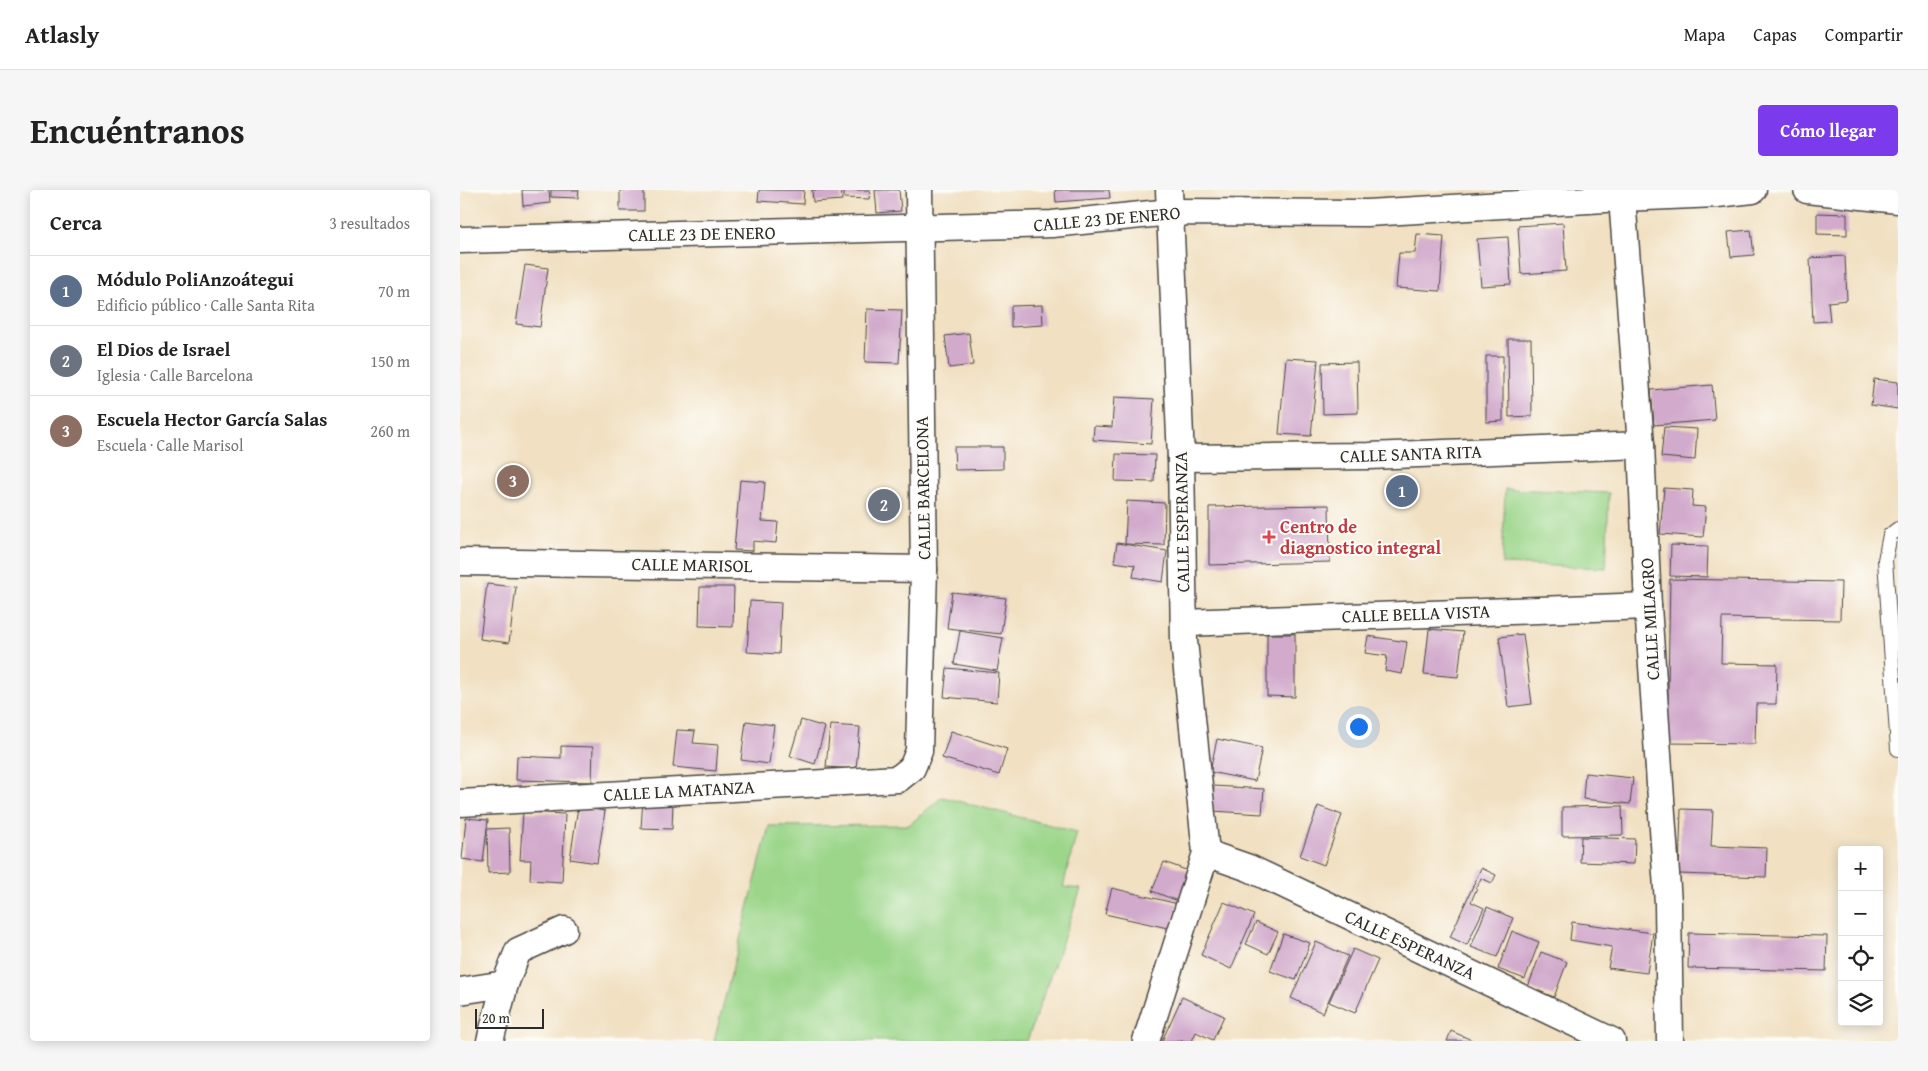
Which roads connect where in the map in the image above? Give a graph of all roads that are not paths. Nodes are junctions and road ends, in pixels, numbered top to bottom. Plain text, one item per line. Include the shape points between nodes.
1 (918, 190) edge
2 (1753, 190) edge
3 (1807, 190) edge
4 (1622, 198) junction
5 (1898, 200) edge
6 (1170, 201) edge
7 (919, 229) junction
8 (460, 240) edge
9 (1641, 445) junction
10 (1181, 458) junction
11 (1898, 529) edge
12 (460, 562) edge
13 (924, 568) junction
14 (1648, 606) junction
15 (1184, 622) junction
16 (1898, 749) edge
17 (898, 778) joint
18 (460, 803) edge
19 (1206, 853) junction
20 (564, 930) dead end
21 (505, 984) junction
22 (460, 992) edge
23 (490, 1041) edge
24 (1146, 1041) edge
25 (1612, 1041) edge
26 (1670, 1041) edge

1 - 7 street, CALLE BARCELONA
2 - 4 street, CALLE 23 DE ENERO
3 - 5 street
4 - 6 street, CALLE 23 DE ENERO via 1367,213
4 - 9 street, CALLE MILAGRO
6 - 7 street, CALLE 23 DE ENERO via 1052,224
6 - 10 street, CALLE ESPERANZA
7 - 8 street, CALLE 23 DE ENERO
7 - 13 street, CALLE BARCELONA
9 - 10 street, CALLE SANTA RITA via 1369,456
9 - 14 street, CALLE MILAGRO
10 - 15 street, CALLE ESPERANZA
11 - 16 lane via 1890,534 1885,560
12 - 13 street, CALLE MARISOL
13 - 17 street, CALLE BARCELONA via 919,751 912,768
14 - 15 street, CALLE BELLA VISTA
14 - 26 street, CALLE MILAGRO via 1668,903
15 - 19 street, CALLE ESPERANZA
17 - 18 street, CALLE LA MATANZA
19 - 24 street, CALLE ESPERANZA
19 - 25 street, CALLE ESPERANZA via 1249,868
20 - 21 street via 518,951
21 - 22 street
21 - 23 street

